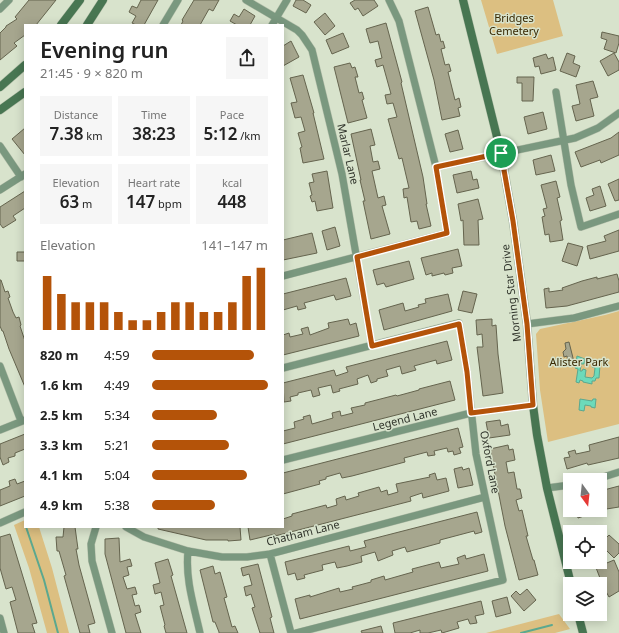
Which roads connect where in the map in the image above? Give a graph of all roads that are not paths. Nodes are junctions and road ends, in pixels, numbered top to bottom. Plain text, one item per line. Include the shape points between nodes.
1 (8, 0) edge
2 (80, 0) edge
3 (103, 0) edge
4 (178, 0) edge
5 (246, 0) edge
6 (287, 0) edge
7 (389, 0) edge
8 (463, 0) edge
9 (0, 9) edge
10 (277, 18) junction
11 (62, 24) edge
12 (88, 24) edge
13 (164, 24) edge
14 (273, 24) edge
15 (24, 66) edge
16 (0, 87) edge
17 (556, 92) dead end
18 (24, 93) edge
19 (0, 110) edge
20 (619, 113) edge
21 (563, 141) junction
22 (0, 146) edge
23 (501, 153) junction
24 (436, 167) junction
25 (23, 175) edge
26 (0, 190) edge
27 (619, 214) edge
28 (357, 257) junction
29 (284, 276) edge
30 (619, 306) edge
31 (527, 324) junction
32 (372, 346) junction
33 (0, 366) edge
34 (284, 368) edge
35 (533, 405) junction
36 (471, 413) junction
37 (23, 421) edge
38 (0, 430) edge
39 (284, 460) edge
40 (619, 472) edge
41 (607, 476) edge
42 (563, 486) edge
43 (547, 488) junction
44 (485, 497) junction
45 (24, 512) edge
46 (0, 523) edge
47 (96, 528) edge
48 (128, 528) edge
49 (188, 551) junction
50 (270, 554) junction
51 (569, 577) edge
52 (0, 618) edge
53 (580, 621) edge
54 (4, 633) edge
55 (112, 633) edge
56 (200, 633) edge
57 (291, 633) edge
58 (296, 633) edge
59 (583, 633) edge

1 - 9 street
2 - 11 street
3 - 12 street
4 - 13 street
5 - 10 street, Marlar Lane
6 - 10 street
7 - 24 street via 399,21
8 - 23 street, Morning Star Drive
10 - 14 street
10 - 28 street, Marlar Lane via 297,30 312,50 342,174
15 - 16 street
17 - 21 street
18 - 19 street
20 - 21 street via 587,134
21 - 23 street
21 - 27 street via 581,227
22 - 25 street
23 - 24 street
23 - 31 street, Morning Star Drive
24 - 28 street via 447,233
25 - 26 street
28 - 29 street
28 - 32 street, Marlar Lane
30 - 31 street via 574,318
31 - 35 street, Morning Star Drive
32 - 34 street
32 - 36 street, Oxford Lane via 459,324
33 - 37 street
35 - 36 street, Legend Lane
35 - 43 street, Morning Star Drive
36 - 39 street, Legend Lane
36 - 44 street, Oxford Lane
37 - 38 street
40 - 41 street
42 - 43 street
43 - 51 street, Morning Star Drive
44 - 50 street, Chatham Lane
44 - 58 street, Oxford Lane via 503,580
45 - 46 street
47 - 55 street via 91,544 92,560
48 - 49 street, Chatham Lane via 144,537
49 - 50 street, Chatham Lane via 222,557
49 - 56 street via 188,581
50 - 57 street
52 - 54 street
53 - 59 street

